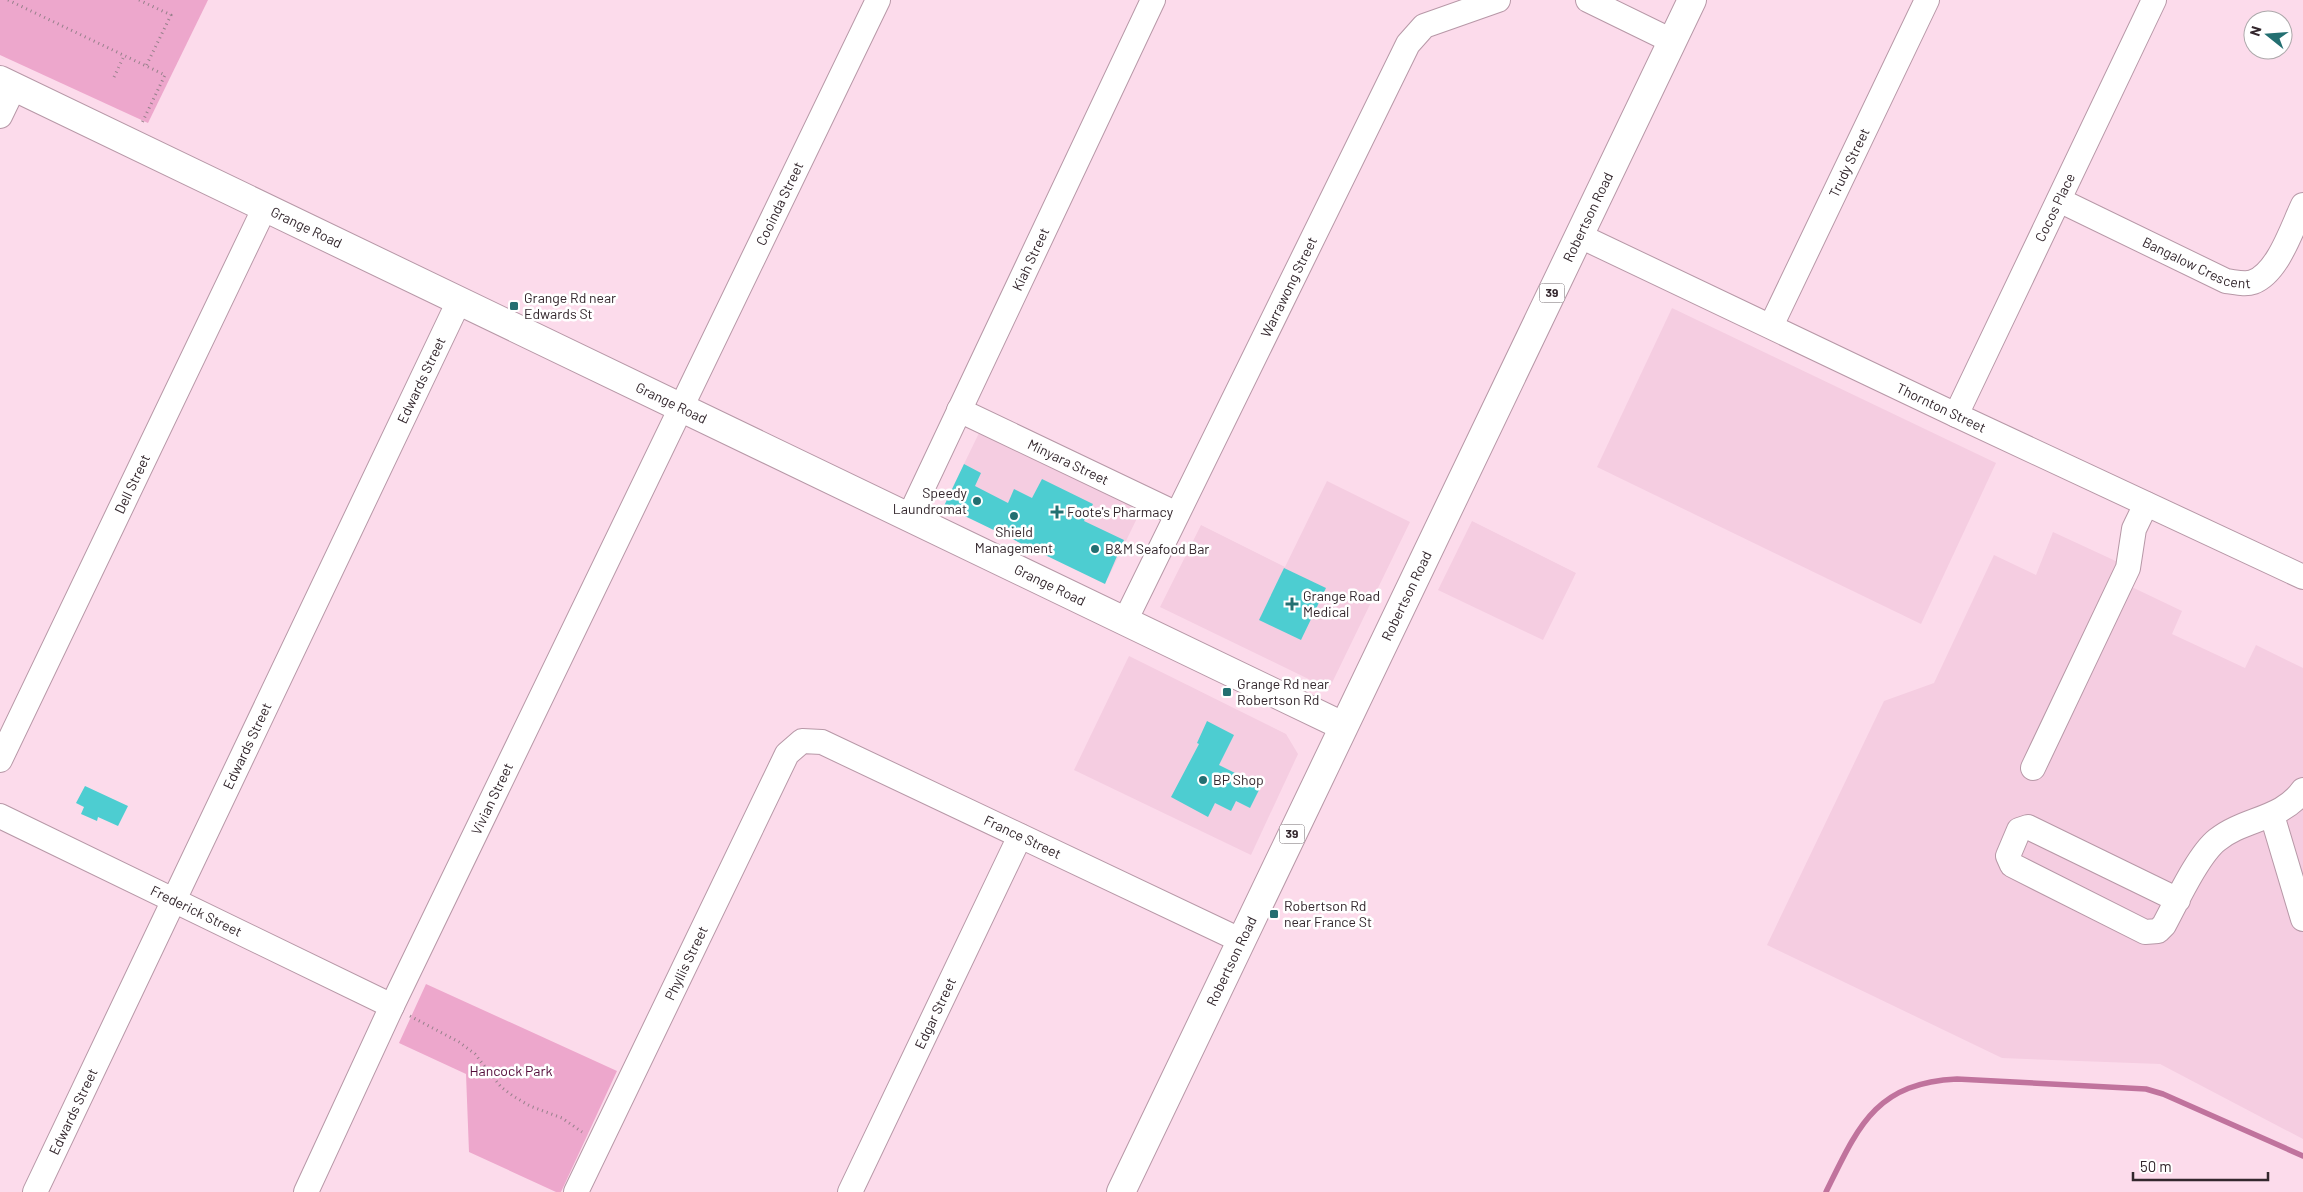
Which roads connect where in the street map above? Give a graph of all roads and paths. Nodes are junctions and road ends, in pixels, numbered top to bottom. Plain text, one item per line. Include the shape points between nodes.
1 (8, 0) edge
2 (139, 0) edge
3 (878, 0) edge
4 (1153, 0) edge
5 (1498, 0) edge
6 (1588, 0) edge
7 (1692, 0) edge
8 (1927, 0) edge
9 (2154, 0) edge
10 (1672, 41) junction
11 (124, 56) junction
12 (146, 66) junction
13 (114, 77) dead end
14 (7, 83) edge
15 (0, 116) edge
16 (142, 123) dead end
17 (2059, 200) junction
18 (2303, 205) edge
19 (265, 207) junction
20 (1580, 236) junction
21 (459, 301) junction
22 (1771, 326) junction
23 (681, 408) junction
24 (959, 410) junction
25 (1956, 415) junction
26 (2146, 504) junction
27 (1177, 514) junction
28 (909, 517) junction
29 (2303, 577) edge
30 (1125, 621) junction
31 (1343, 726) junction
32 (802, 740) joint
33 (0, 760) edge
34 (2033, 768) dead end
35 (2303, 790) edge
36 (2272, 815) junction
37 (0, 816) edge
38 (1020, 836) junction
39 (2178, 900) junction
40 (174, 901) junction
41 (2303, 920) edge
42 (1240, 940) junction
43 (392, 1006) junction
44 (600, 1142) junction
45 (35, 1192) edge
46 (306, 1192) edge
47 (576, 1192) edge
48 (850, 1192) edge
49 (1121, 1192) edge

1 - 11 path
2 - 12 path via 171,15
3 - 23 street, Cooinda Street
4 - 24 street, Kiah Street
5 - 27 street, Warrawong Street via 1424,26 1408,44
6 - 10 street
7 - 10 main road, Robertson Road / 39
8 - 22 street, Trudy Street
9 - 17 street, Cocos Place
10 - 20 main road, Robertson Road / 39
11 - 12 path
11 - 13 path
12 - 16 path via 164,75
14 - 15 street
14 - 19 main road, Grange Road
17 - 18 street, Bangalow Crescent via 2240,284 2265,275 2275,263
17 - 25 street, Cocos Place
19 - 21 main road, Grange Road
19 - 33 street, Dell Street
20 - 22 street, Thornton Street
20 - 31 main road, Robertson Road / 39
21 - 23 main road, Grange Road
21 - 40 street, Edwards Street
22 - 25 street, Thornton Street
23 - 28 main road, Grange Road
23 - 43 street, Vivian Street
24 - 27 street, Minyara Street
24 - 28 street, Kiah Street
25 - 26 street, Thornton Street
26 - 29 street, Thornton Street
26 - 34 street via 2134,530 2128,568
27 - 30 street, Warrawong Street
28 - 30 main road, Grange Road
30 - 31 main road, Grange Road
31 - 42 main road, Robertson Road / 39
32 - 38 street, France Street via 822,742
32 - 44 street, Phyllis Street via 787,754
35 - 36 street via 2292,803
36 - 39 street via 2217,840 2207,850
36 - 41 street
37 - 40 street, Frederick Street
38 - 42 street, France Street
38 - 48 street, Edgar Street
39 - 39 street via 2164,925 2146,932 2012,865 2008,856 2019,830 2028,827
40 - 43 street, Frederick Street
40 - 45 street, Edwards Street
42 - 49 main road, Robertson Road / 39
43 - 44 path via 475,1054 501,1087 513,1096 562,1118
43 - 46 street, Vivian Street
44 - 47 street, Phyllis Street

